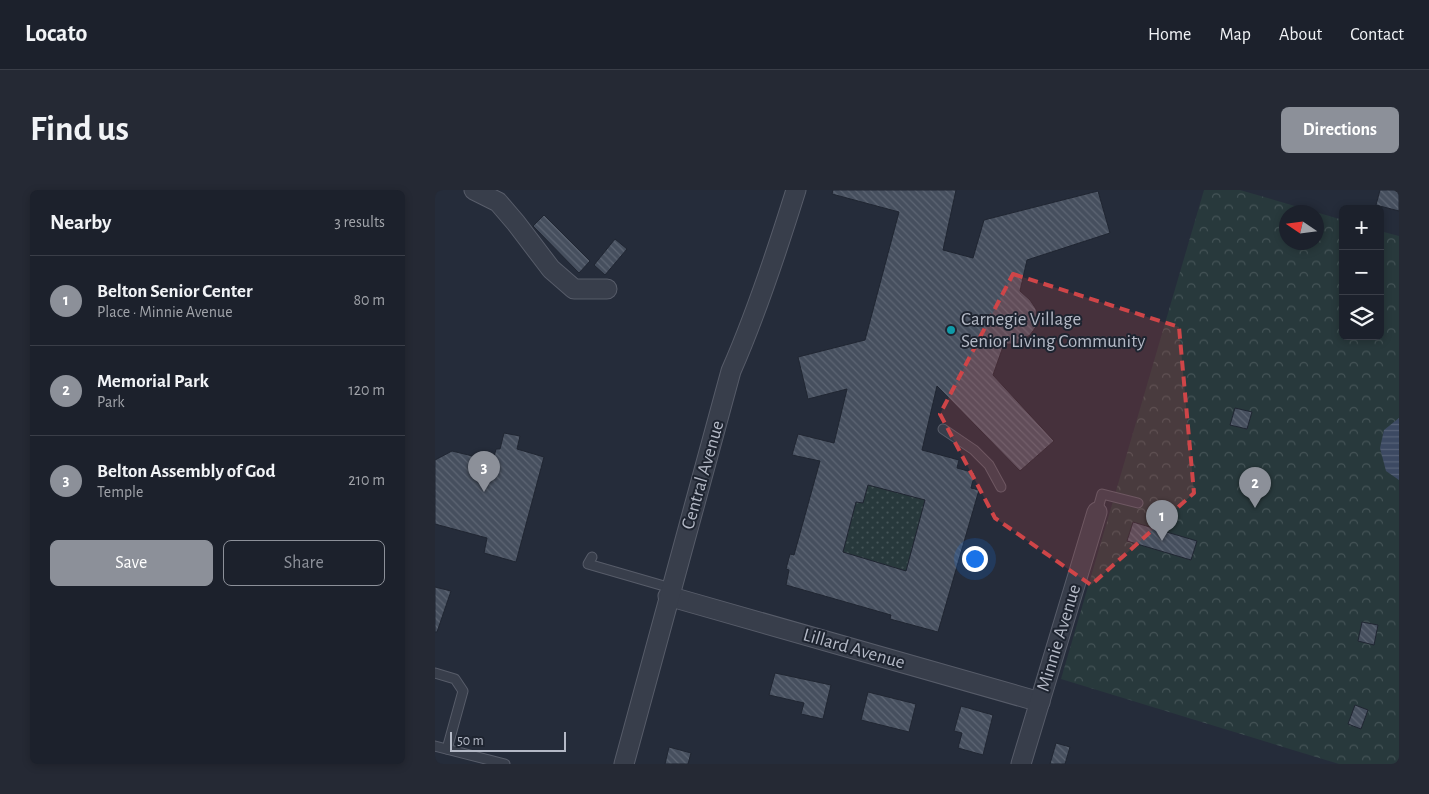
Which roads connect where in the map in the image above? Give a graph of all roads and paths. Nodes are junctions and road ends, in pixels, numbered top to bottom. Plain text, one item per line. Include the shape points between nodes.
1 (473, 190) edge
2 (796, 190) edge
3 (607, 289) dead end
4 (943, 429) dead end
5 (1001, 487) dead end
6 (1138, 504) dead end
7 (1097, 512) joint
8 (592, 557) dead end
9 (670, 592) junction
10 (435, 673) edge
11 (1040, 702) junction
12 (435, 746) edge
13 (447, 749) junction
14 (505, 764) edge
15 (624, 764) edge
16 (1021, 764) edge

1 - 3 street via 498,202 551,269 574,289
2 - 9 street, Central Avenue via 770,273 731,371
4 - 5 lane via 989,465
6 - 7 lane via 1102,494
7 - 11 street, Minnie Avenue
8 - 9 lane via 588,564
9 - 11 street, Lillard Avenue
9 - 15 street, Central Avenue
10 - 13 lane via 455,679 463,691
11 - 16 street, Minnie Avenue
12 - 13 lane
13 - 14 lane

